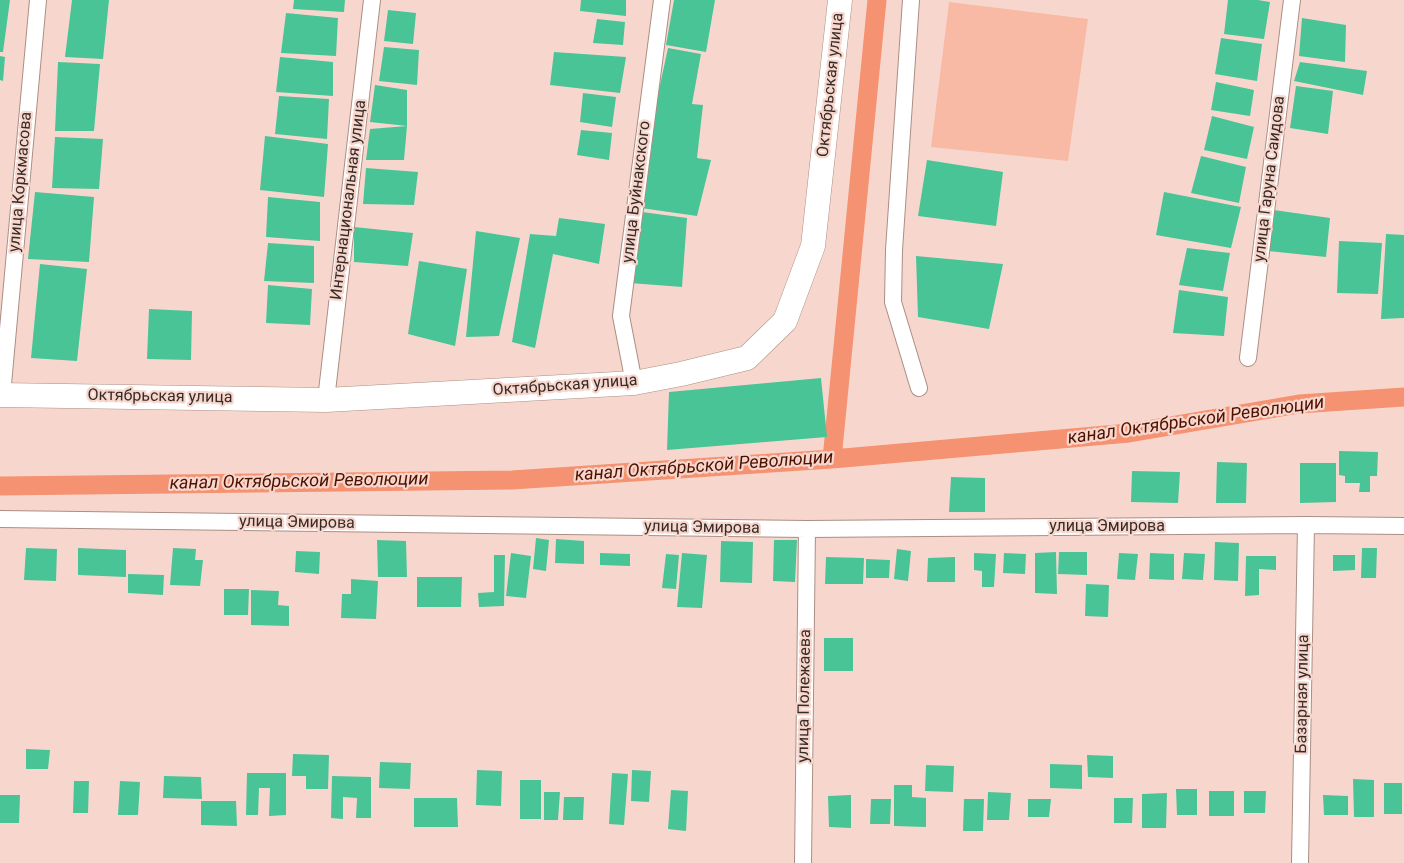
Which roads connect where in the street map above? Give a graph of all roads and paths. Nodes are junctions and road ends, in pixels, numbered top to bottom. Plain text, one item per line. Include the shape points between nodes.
1 (38, 0) edge
2 (372, 0) edge
3 (662, 0) edge
4 (840, 0) edge
5 (911, 0) edge
6 (1292, 0) edge
7 (1248, 358) dead end
8 (634, 383) junction
9 (919, 388) dead end
10 (1, 395) edge
11 (326, 400) junction
12 (0, 519) edge
13 (1306, 525) junction
14 (1404, 526) edge
15 (807, 529) junction
16 (803, 863) edge
17 (1300, 863) edge

1 - 10 street, улица Коркмасова
2 - 11 street, Интернациональная улица
3 - 8 street, улица Буйнакского via 621,316
4 - 8 street, Октябрьская улица via 812,246 785,321 748,358
5 - 9 street via 893,302
6 - 7 street, улица Гаруна Саидова
8 - 11 street, Октябрьская улица
10 - 11 street, Октябрьская улица
12 - 15 street, улица Эмирова
13 - 14 street, улица Эмирова
13 - 15 street, улица Эмирова
13 - 17 street, Базарная улица
15 - 16 street, улица Полежаева

